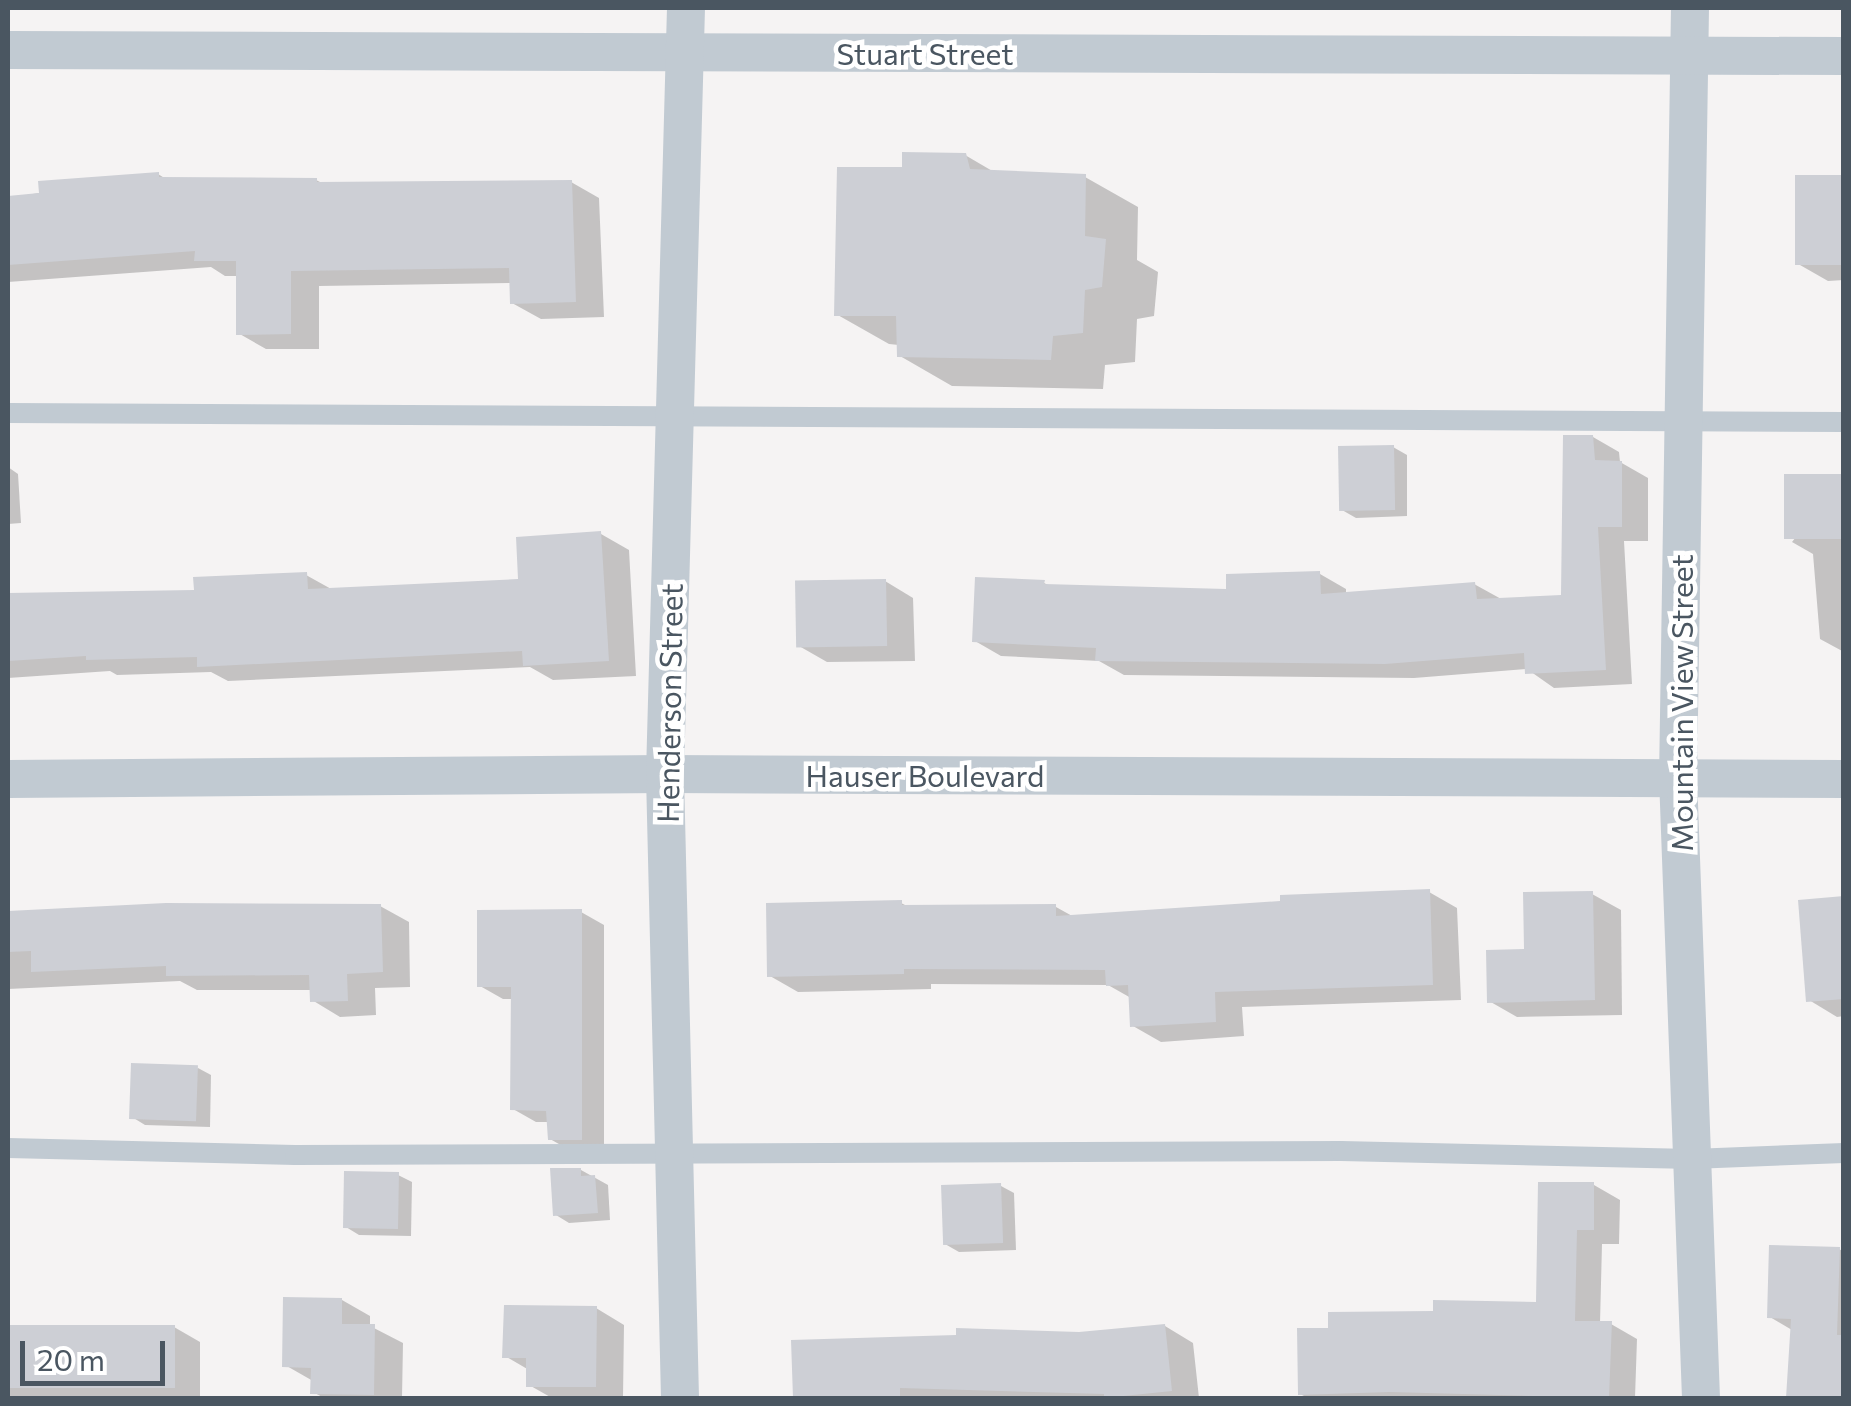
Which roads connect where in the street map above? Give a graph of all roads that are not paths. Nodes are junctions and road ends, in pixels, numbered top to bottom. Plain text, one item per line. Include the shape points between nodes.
1 (686, 8) edge
2 (1690, 8) edge
3 (8, 50) edge
4 (686, 53) junction
5 (1690, 56) junction
6 (1844, 56) edge
7 (8, 414) edge
8 (678, 417) junction
9 (1684, 421) junction
10 (1844, 422) edge
11 (665, 774) junction
12 (1678, 777) junction
13 (8, 779) edge
14 (1844, 779) edge
15 (8, 1148) edge
16 (674, 1152) junction
17 (1844, 1153) edge
18 (1692, 1159) junction
19 (680, 1398) edge
20 (1701, 1398) edge

1 - 4 street, Henderson Street
2 - 5 street, Mountain View Street
3 - 4 street, Stuart Street
4 - 5 street, Stuart Street
4 - 8 street, Henderson Street
5 - 6 street, Stuart Street
5 - 9 street, Mountain View Street
7 - 8 lane
8 - 9 lane
8 - 11 street, Henderson Street
9 - 10 lane
9 - 12 street, Mountain View Street
11 - 12 street, Hauser Boulevard
11 - 13 street, Hauser Boulevard
11 - 16 street, Henderson Street
12 - 14 street, Hauser Boulevard
12 - 18 street, Mountain View Street
15 - 16 lane via 295,1155
16 - 18 lane via 1341,1151
16 - 19 street, Henderson Street
17 - 18 lane
18 - 20 street, Mountain View Street

